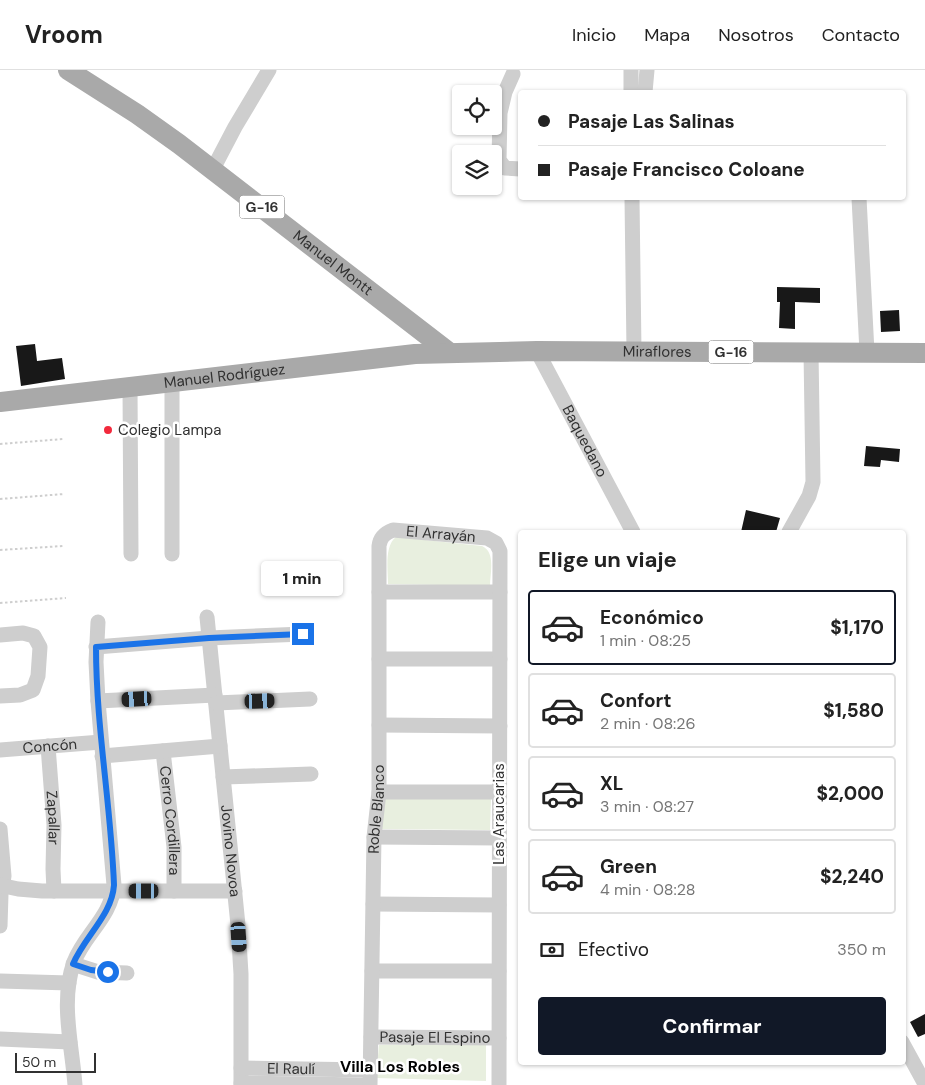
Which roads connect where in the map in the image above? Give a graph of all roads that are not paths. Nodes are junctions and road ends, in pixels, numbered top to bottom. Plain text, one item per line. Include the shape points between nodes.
1 (68, 70) edge
2 (269, 70) edge
3 (631, 70) edge
4 (647, 70) edge
5 (513, 74) dead end
6 (631, 90) edge
7 (645, 90) edge
8 (213, 169) junction
9 (518, 169) edge
10 (632, 200) edge
11 (859, 200) edge
12 (538, 352) junction
13 (634, 352) junction
14 (812, 352) junction
15 (867, 352) junction
16 (450, 353) junction
17 (925, 353) edge
18 (172, 382) junction
19 (130, 387) junction
20 (0, 402) edge
21 (632, 530) edge
22 (790, 530) edge
23 (384, 534) joint
24 (496, 543) joint
25 (131, 554) dead end
26 (172, 554) dead end
27 (379, 592) junction
28 (500, 592) junction
29 (207, 617) dead end
30 (98, 622) dead end
31 (303, 634) dead end
32 (0, 635) edge
33 (209, 638) junction
34 (96, 647) junction
35 (379, 659) junction
36 (500, 659) junction
37 (0, 696) edge
38 (215, 699) junction
39 (310, 699) dead end
40 (98, 701) junction
41 (379, 725) junction
42 (500, 726) junction
43 (48, 746) junction
44 (220, 746) junction
45 (101, 749) junction
46 (0, 750) edge
47 (163, 751) junction
48 (311, 774) dead end
49 (223, 777) junction
50 (378, 792) junction
51 (500, 792) junction
52 (0, 829) edge
53 (374, 837) junction
54 (499, 838) junction
55 (1, 886) edge
56 (54, 891) junction
57 (114, 891) junction
58 (174, 892) junction
59 (235, 892) junction
60 (373, 904) junction
61 (499, 905) junction
62 (0, 926) edge
63 (73, 964) junction
64 (372, 971) junction
65 (499, 971) junction
66 (127, 973) dead end
67 (0, 981) edge
68 (69, 983) junction
69 (371, 1037) junction
70 (499, 1038) junction
71 (0, 1039) edge
72 (70, 1042) junction
73 (906, 1049) edge
74 (241, 1068) junction
75 (371, 1077) edge
76 (241, 1084) edge
77 (925, 1084) edge
78 (75, 1085) edge
79 (364, 1085) edge
80 (498, 1085) edge

1 - 8 main road, Manuel Montt / G-16 via 137,114
2 - 8 street
3 - 6 street
4 - 7 street
5 - 9 street via 500,113 499,160 505,168
8 - 16 main road, Manuel Montt / G-16
10 - 13 street
11 - 15 street
12 - 13 main road, Miraflores / G-16
12 - 16 main road, Miraflores / G-16
12 - 21 street, Baquedano
13 - 14 main road, Miraflores / G-16
14 - 15 main road, Miraflores / G-16
14 - 22 street via 813,482
15 - 17 main road, Miraflores / G-16
16 - 18 main road, Manuel Rodríguez via 385,357
18 - 19 main road, Manuel Rodríguez
18 - 26 street
19 - 20 main road, Manuel Rodríguez
19 - 25 street
23 - 24 street, El Arrayán via 398,530 487,538
23 - 27 street, Roble Blanco via 379,546
24 - 28 street, Las Araucarias via 500,555
27 - 28 street
27 - 35 street, Roble Blanco
28 - 36 street, Las Araucarias
29 - 33 street, Jovino Novoa
30 - 34 street
31 - 33 street
32 - 37 street via 23,633 34,636 40,647 38,676 33,690 20,695
33 - 34 street
33 - 38 street, Jovino Novoa
34 - 40 street
35 - 36 street
35 - 41 street, Roble Blanco
36 - 42 street, Las Araucarias
38 - 39 street
38 - 40 street
38 - 44 street, Jovino Novoa
40 - 45 street
41 - 42 street
41 - 50 street, Roble Blanco
42 - 51 street, Las Araucarias
43 - 45 street, Concón
43 - 46 street, Concón
43 - 56 street, Zapallar via 54,824
44 - 47 street, Concón
44 - 49 street, Jovino Novoa
45 - 47 street, Concón
45 - 57 street
47 - 58 street, Cerro Cordillera via 174,847
48 - 49 street
49 - 59 street, Jovino Novoa
50 - 51 street
50 - 53 street, Roble Blanco
51 - 54 street, Las Araucarias
52 - 55 street via 4,876
53 - 54 street
53 - 60 street, Roble Blanco
54 - 61 street, Las Araucarias
55 - 56 street
55 - 62 street
56 - 57 street
57 - 58 street
57 - 63 street via 107,910 82,945
58 - 59 street
59 - 74 street, Jovino Novoa via 240,950
60 - 61 street
60 - 64 street, Roble Blanco
61 - 65 street, Las Araucarias
63 - 66 street via 98,972
63 - 68 street
64 - 65 street
64 - 69 street, Roble Blanco
65 - 70 street, Las Araucarias
67 - 68 street
68 - 72 street
69 - 70 street, Pasaje El Espino
69 - 75 street, Roble Blanco
70 - 80 street, Las Araucarias
71 - 72 street
72 - 78 street
73 - 77 street
74 - 75 street, El Raulí
74 - 76 street, Jovino Novoa
76 - 79 street, El Raulí

